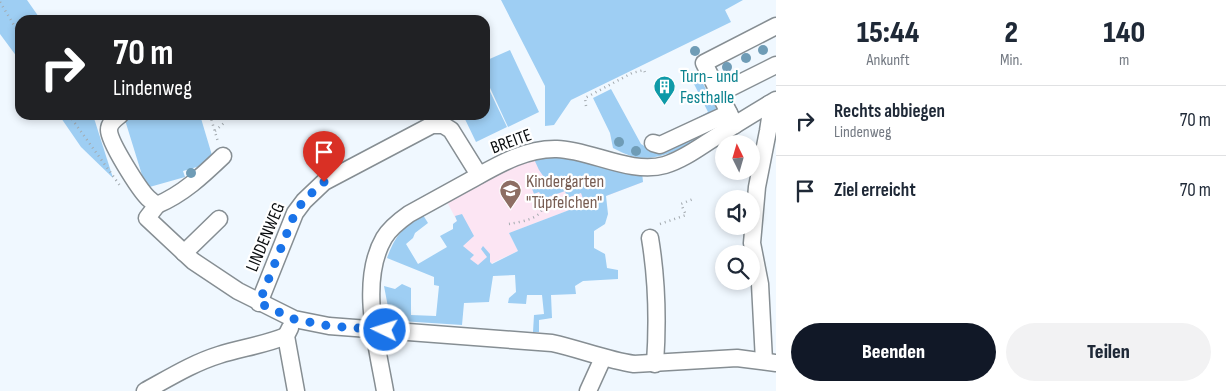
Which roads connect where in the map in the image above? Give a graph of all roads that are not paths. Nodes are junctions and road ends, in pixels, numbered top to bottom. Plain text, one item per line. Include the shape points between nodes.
1 (776, 26) edge
2 (776, 64) edge
3 (720, 93) junction
4 (772, 102) edge
5 (732, 119) junction
6 (115, 120) edge
7 (653, 143) dead end
8 (223, 156) road end
9 (479, 175) junction
10 (152, 211) junction
11 (219, 219) dead end
12 (650, 238) dead end
13 (184, 253) junction
14 (259, 303) junction
15 (294, 319) junction
16 (374, 329) junction
17 (286, 336) junction
18 (603, 358) junction
19 (770, 362) edge
20 (654, 364) junction
21 (145, 391) edge
22 (296, 391) edge
23 (385, 391) edge
24 (588, 391) edge

1 - 3 street via 704,62
2 - 3 street
3 - 5 street
4 - 5 street, BREITE
4 - 19 street via 757,187 752,243
5 - 7 street via 660,145
5 - 9 street, BREITE via 683,157 664,165 634,166 558,149 513,158
6 - 10 street via 109,130 113,142 147,197
8 - 10 street via 195,183
9 - 14 street, LINDENWEG via 451,130 443,125 432,125 324,182 295,213
9 - 16 street, BREITE via 409,214 395,224 385,238 372,282
10 - 13 street
11 - 13 street
12 - 20 street via 657,318
13 - 14 street
14 - 15 street
15 - 16 street via 329,326
15 - 17 street
16 - 18 street via 552,343
16 - 23 street, BREITE
17 - 21 street via 201,361
17 - 22 street
18 - 20 street
18 - 24 street
19 - 20 street via 737,358

